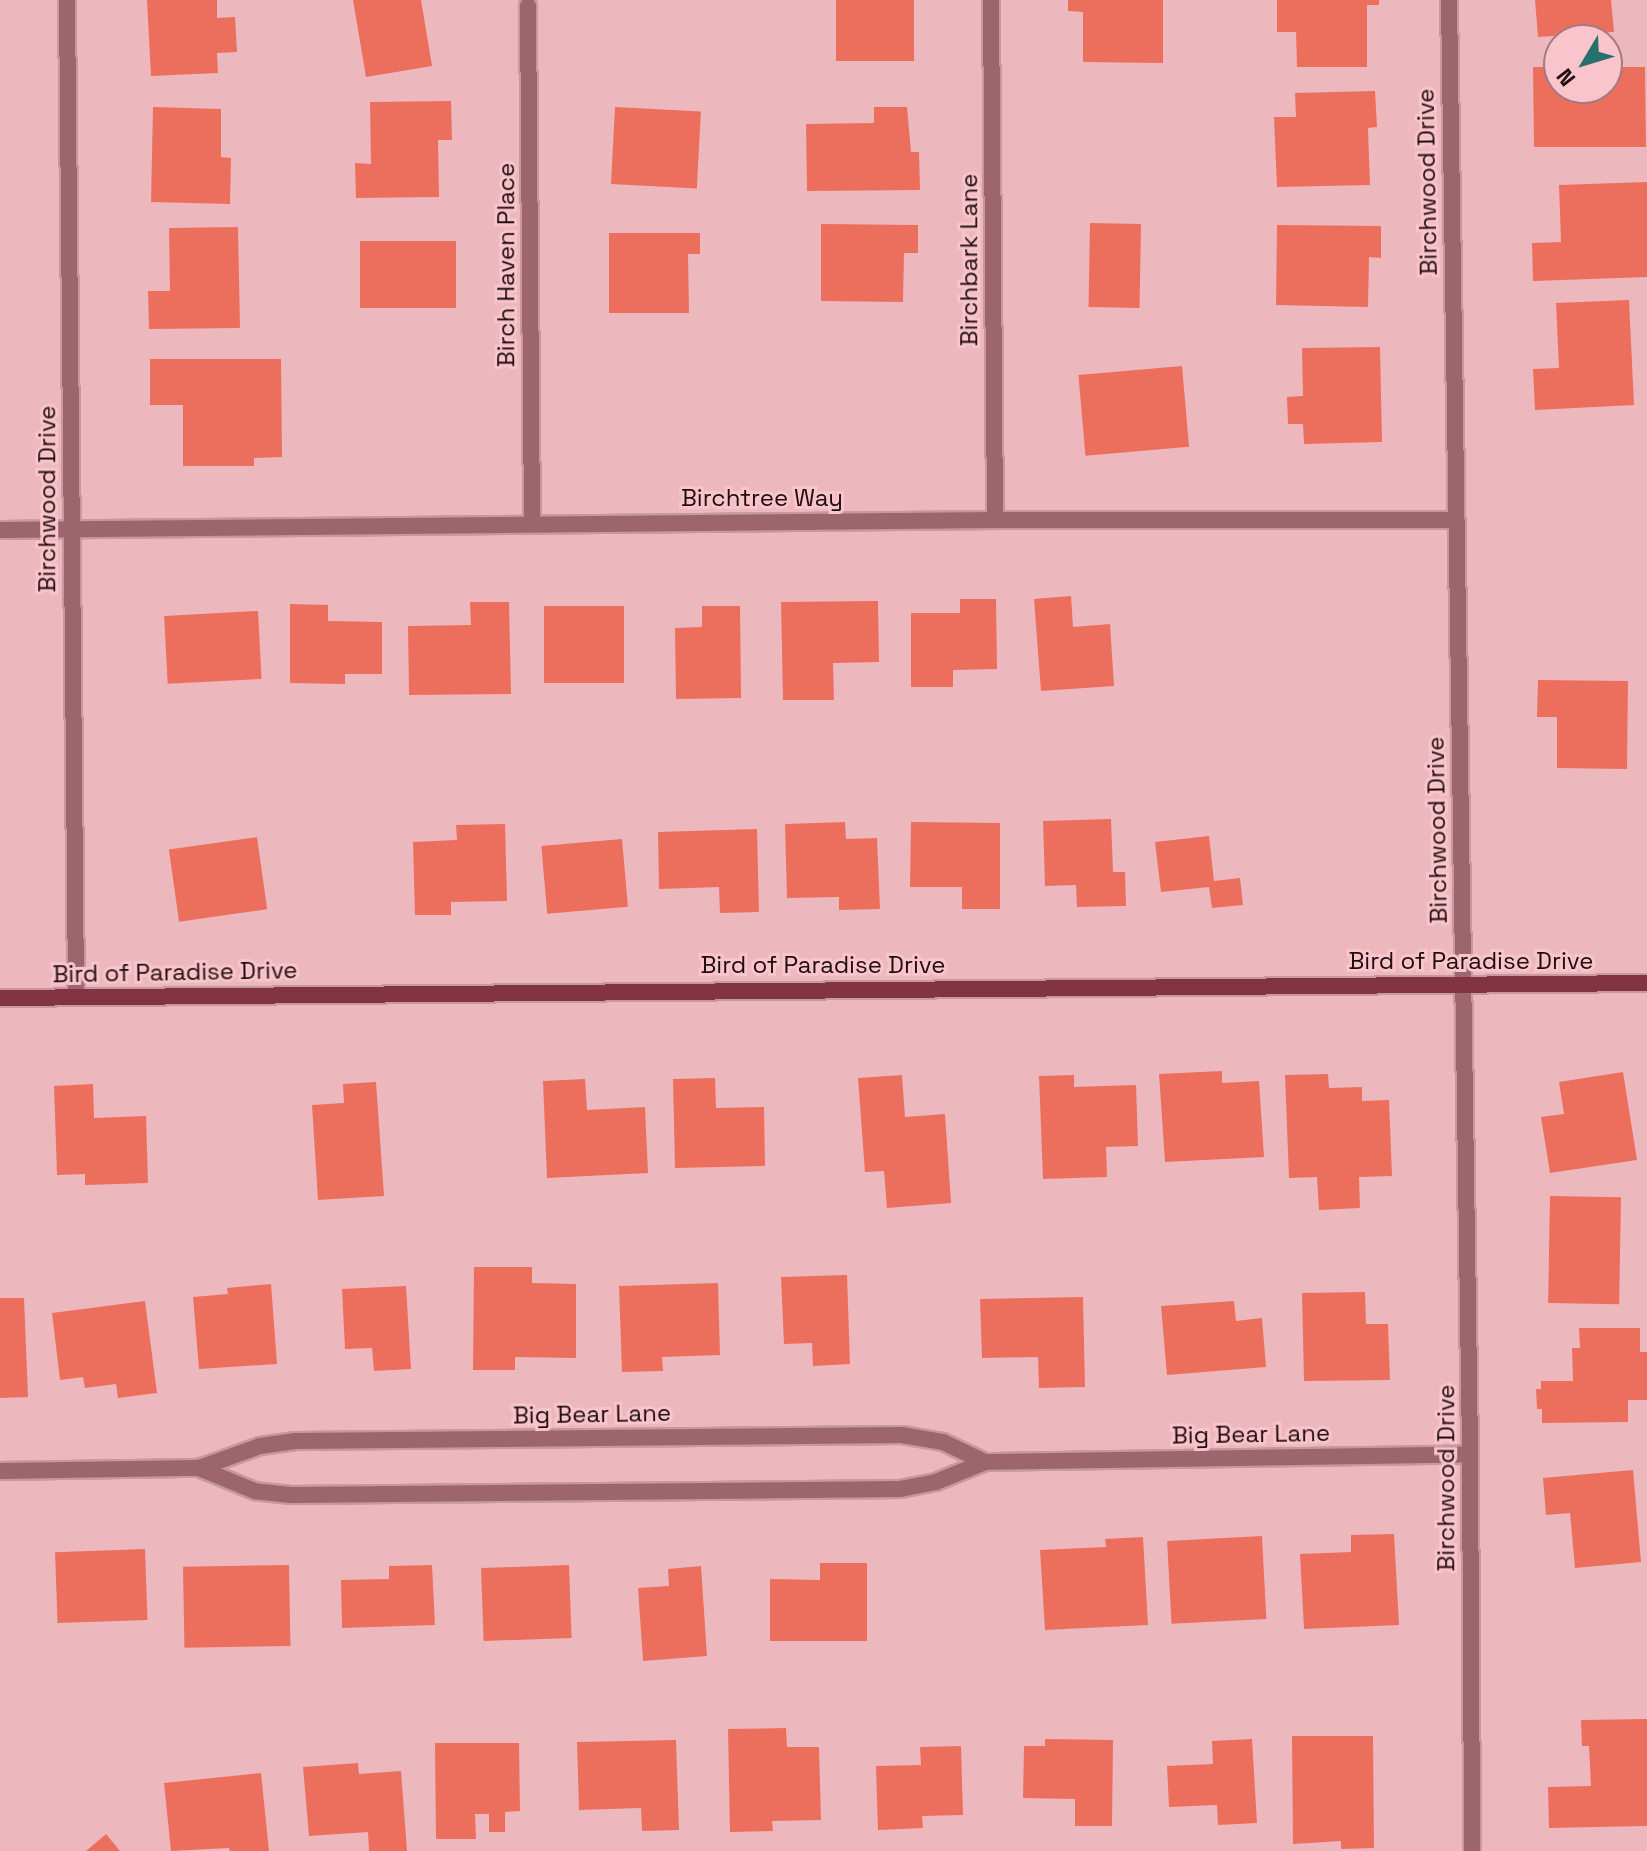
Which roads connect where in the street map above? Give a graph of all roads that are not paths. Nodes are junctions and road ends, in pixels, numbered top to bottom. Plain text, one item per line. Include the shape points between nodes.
1 (67, 0) edge
2 (991, 0) edge
3 (1449, 0) edge
4 (528, 6) dead end
5 (995, 520) junction
6 (1455, 520) junction
7 (532, 523) junction
8 (71, 529) junction
9 (0, 530) edge
10 (1647, 983) edge
11 (1464, 984) junction
12 (76, 997) junction
13 (0, 998) edge
14 (1470, 1454) junction
15 (985, 1462) junction
16 (199, 1468) junction
17 (0, 1471) edge
18 (1472, 1851) edge

1 - 8 street, Birchwood Drive
2 - 5 street, Birchbark Lane
3 - 6 street, Birchwood Drive
4 - 7 street, Birch Haven Place
5 - 6 street, Birchtree Way
5 - 7 street, Birchtree Way
6 - 11 street, Birchwood Drive
7 - 8 street, Birchtree Way
8 - 9 street, Birchtree Way
8 - 12 street, Birchwood Drive
10 - 11 street, Bird of Paradise Drive
11 - 12 street, Bird of Paradise Drive
11 - 14 street, Birchwood Drive
12 - 13 street, Bird of Paradise Drive
14 - 15 street, Big Bear Lane
14 - 18 street, Birchwood Drive
15 - 16 street, Big Bear Lane via 943,1442 902,1435 296,1441 260,1446
15 - 16 street, Big Bear Lane via 936,1482 901,1489 291,1495 255,1491
16 - 17 street, Big Bear Lane

